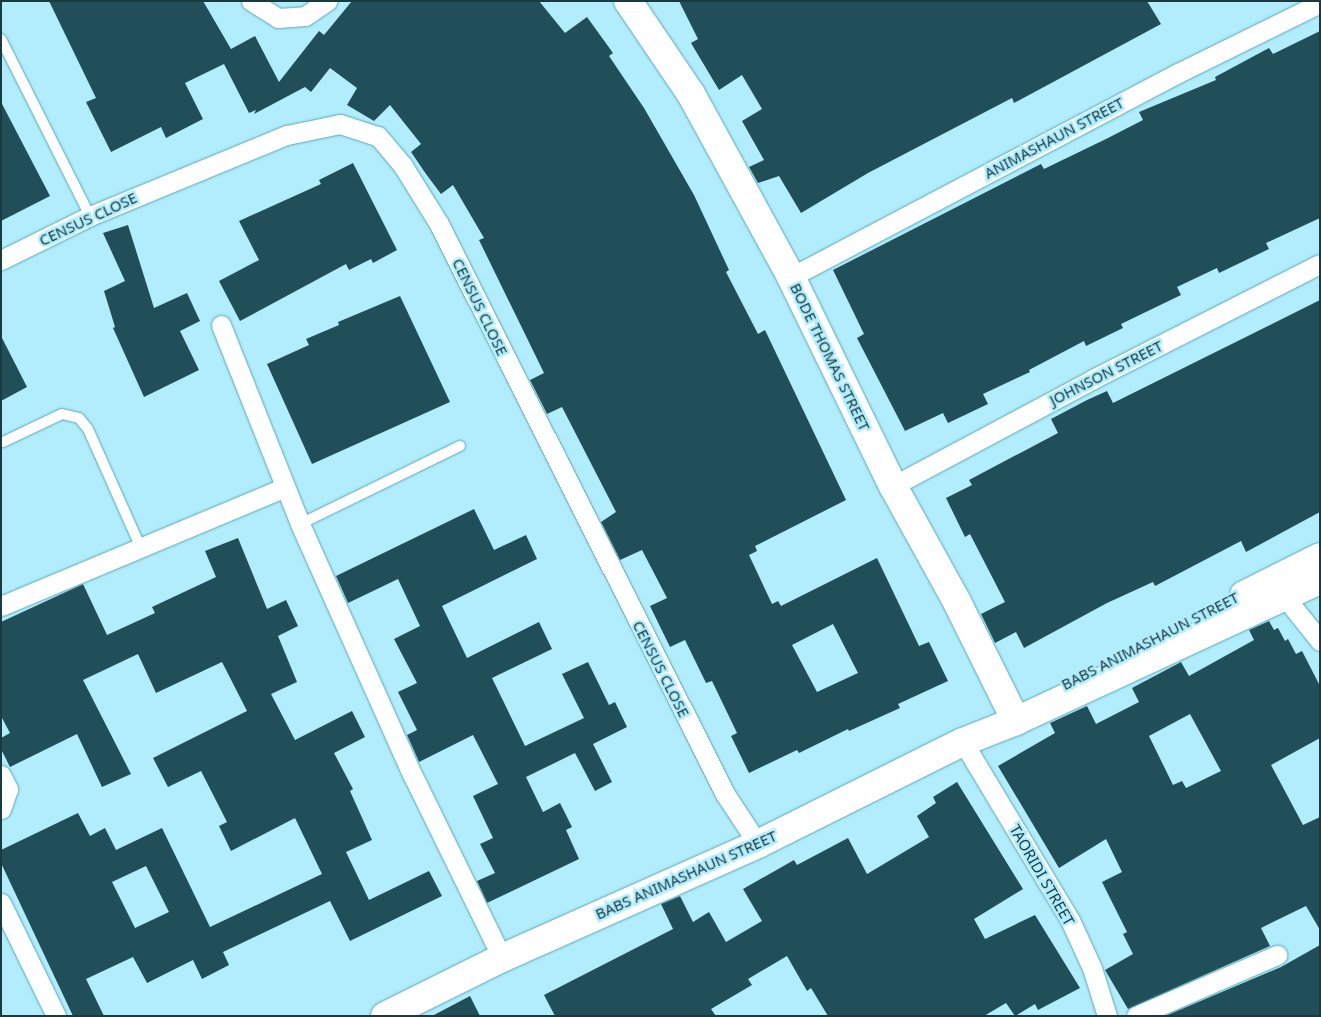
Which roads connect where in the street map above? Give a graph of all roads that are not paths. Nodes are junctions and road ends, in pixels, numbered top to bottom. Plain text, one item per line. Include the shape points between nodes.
1 (251, 1) edge
2 (327, 1) edge
3 (628, 1) edge
4 (1320, 4) edge
5 (1, 39) edge
6 (90, 216) junction
7 (1, 260) edge
8 (1320, 264) edge
9 (791, 277) junction
10 (221, 325) dead end
11 (3, 442) dead end
12 (460, 446) dead end
13 (894, 486) junction
14 (285, 487) junction
15 (300, 524) junction
16 (140, 546) junction
17 (1320, 557) edge
18 (1320, 580) edge
19 (1284, 596) junction
20 (1, 606) edge
21 (1320, 641) edge
22 (1013, 716) junction
23 (975, 737) junction
24 (1, 775) edge
25 (1, 809) edge
26 (758, 844) junction
27 (1, 902) edge
28 (1277, 955) dead end
29 (502, 958) junction
30 (393, 1014) edge
31 (56, 1016) edge
32 (1107, 1016) edge
33 (1136, 1016) edge

1 - 2 street via 278,18 305,16
3 - 9 main road, BODE THOMAS STREET via 691,94
4 - 9 street, ANIMASHAUN STREET via 1169,77
5 - 6 lane
6 - 7 street, CENSUS CLOSE
6 - 26 street, CENSUS CLOSE via 287,135 340,124 378,136 403,166 439,224 725,794
8 - 13 street, JOHNSON STREET via 1093,379
9 - 13 main road, BODE THOMAS STREET
10 - 14 street
11 - 16 lane via 62,414 79,418 88,429
12 - 15 lane
13 - 22 main road, BODE THOMAS STREET
14 - 15 street
14 - 16 street
15 - 29 street via 412,774
16 - 20 street
17 - 22 main road, BABS ANIMASHAUN STREET
18 - 19 main road, BABS ANIMASHAUN STREET
19 - 21 street
19 - 22 main road, BABS ANIMASHAUN STREET
22 - 23 main road, BABS ANIMASHAUN STREET
23 - 26 main road, BABS ANIMASHAUN STREET
23 - 32 street, TAORIDI STREET via 1070,920 1092,968
24 - 25 street via 8,789
26 - 29 main road, BABS ANIMASHAUN STREET
27 - 31 street
28 - 33 street
29 - 30 main road, BABS ANIMASHAUN STREET

